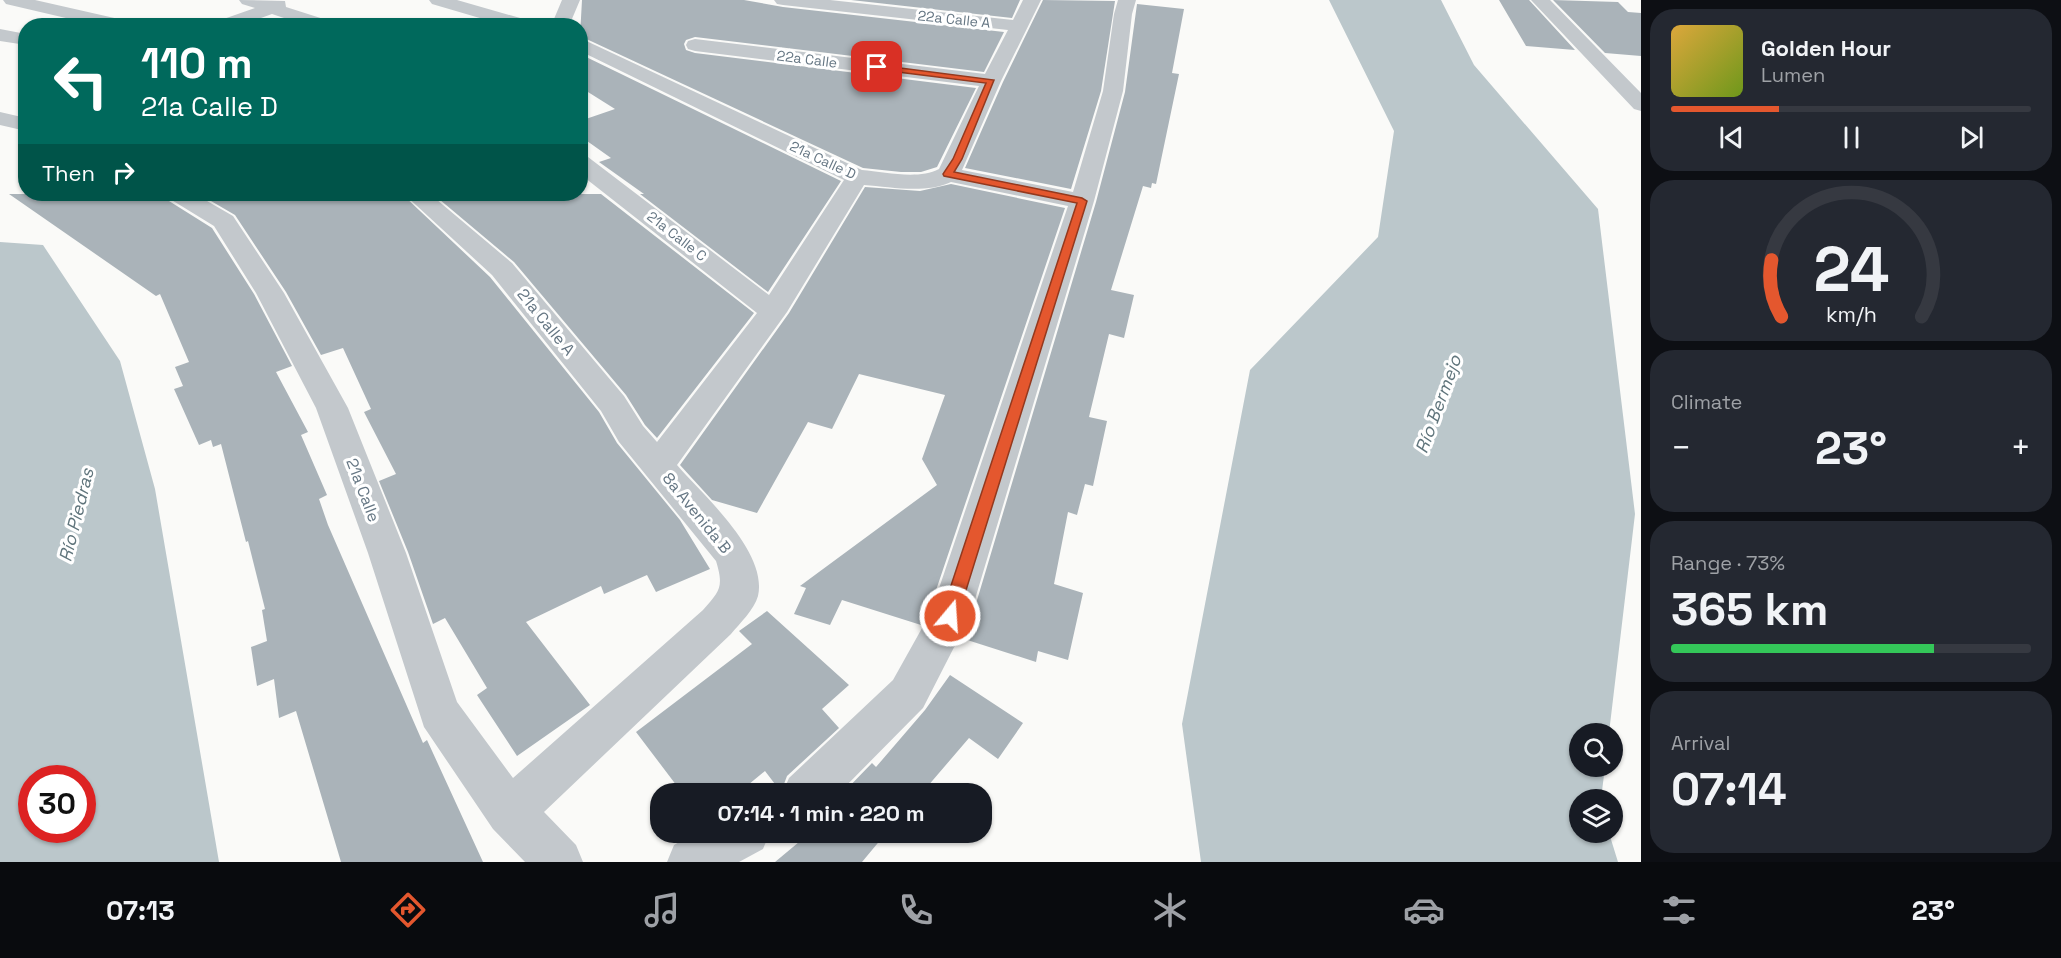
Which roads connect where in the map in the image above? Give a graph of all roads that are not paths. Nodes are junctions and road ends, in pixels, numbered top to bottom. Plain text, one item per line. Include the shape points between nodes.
1 (12, 0) edge
2 (248, 0) edge
3 (294, 0) edge
4 (438, 0) edge
5 (571, 0) edge
6 (783, 0) edge
7 (1032, 0) edge
8 (1127, 0) edge
9 (1540, 0) edge
10 (272, 8) junction
11 (91, 18) edge
12 (244, 18) edge
13 (303, 18) edge
14 (500, 18) edge
15 (563, 18) edge
16 (1017, 26) junction
17 (0, 35) edge
18 (18, 38) edge
19 (694, 45) dead end
20 (588, 51) edge
21 (991, 81) junction
22 (1641, 105) edge
23 (0, 118) edge
24 (18, 123) edge
25 (588, 168) edge
26 (948, 174) junction
27 (857, 177) junction
28 (191, 201) edge
29 (424, 201) edge
30 (1082, 201) junction
31 (773, 312) junction
32 (658, 466) junction
33 (816, 783) edge
34 (510, 812) junction
35 (726, 843) edge
36 (559, 862) edge
37 (691, 862) edge

1 - 11 street
2 - 10 street
3 - 10 street
4 - 14 street
5 - 15 street
6 - 16 street, 22a Calle A
7 - 16 street
8 - 30 street via 1113,92
9 - 22 street
10 - 12 street
10 - 13 street
16 - 21 street
17 - 18 street
19 - 21 street, 22a Calle
20 - 27 street, 21a Calle D
21 - 26 street
23 - 24 street
25 - 31 street, 21a Calle C
26 - 27 street, 21a Calle D via 936,180 913,181
26 - 30 street, 21a Calle D
27 - 31 street, 8a Avenida B
28 - 34 street, 21a Calle via 224,220 270,293 332,408 387,553 439,713
29 - 32 street, 21a Calle A via 502,269 613,404 631,434
30 - 33 street via 950,616 908,694
31 - 32 street, 8a Avenida B
32 - 34 street, 8a Avenida B via 733,555 740,577 738,597 717,622
34 - 36 street, 21a Calle
35 - 37 street

